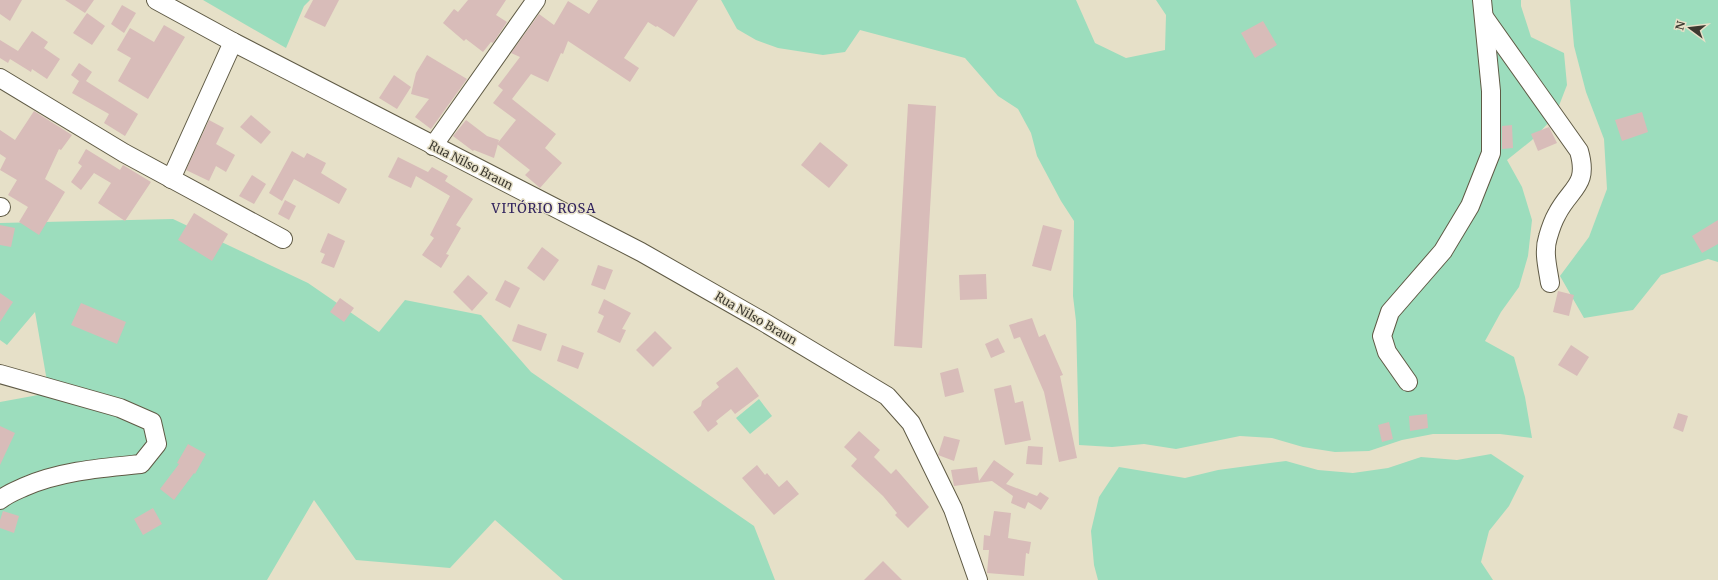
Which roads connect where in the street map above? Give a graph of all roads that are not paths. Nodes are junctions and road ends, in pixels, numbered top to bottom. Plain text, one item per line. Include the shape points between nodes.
1 (156, 0) edge
2 (536, 0) edge
3 (1483, 8) edge
4 (233, 42) junction
5 (0, 78) edge
6 (433, 146) junction
7 (171, 179) junction
8 (283, 239) dead end
9 (1550, 283) dead end
10 (0, 374) edge
11 (1408, 382) dead end
12 (0, 500) edge
13 (978, 580) edge

1 - 4 street, Rua Nilso Braun
2 - 6 street
3 - 9 street via 1579,151 1583,165 1581,180 1557,214 1547,239 1546,254
3 - 11 street via 1491,90 1491,153 1470,206 1443,251 1390,312 1382,336 1387,352
4 - 6 street, Rua Nilso Braun
4 - 7 street
5 - 7 street
6 - 13 street, Rua Nilso Braun via 641,252 886,396 911,423 953,509
7 - 8 street
10 - 12 street via 120,408 152,422 157,444 141,464 95,468 44,479

